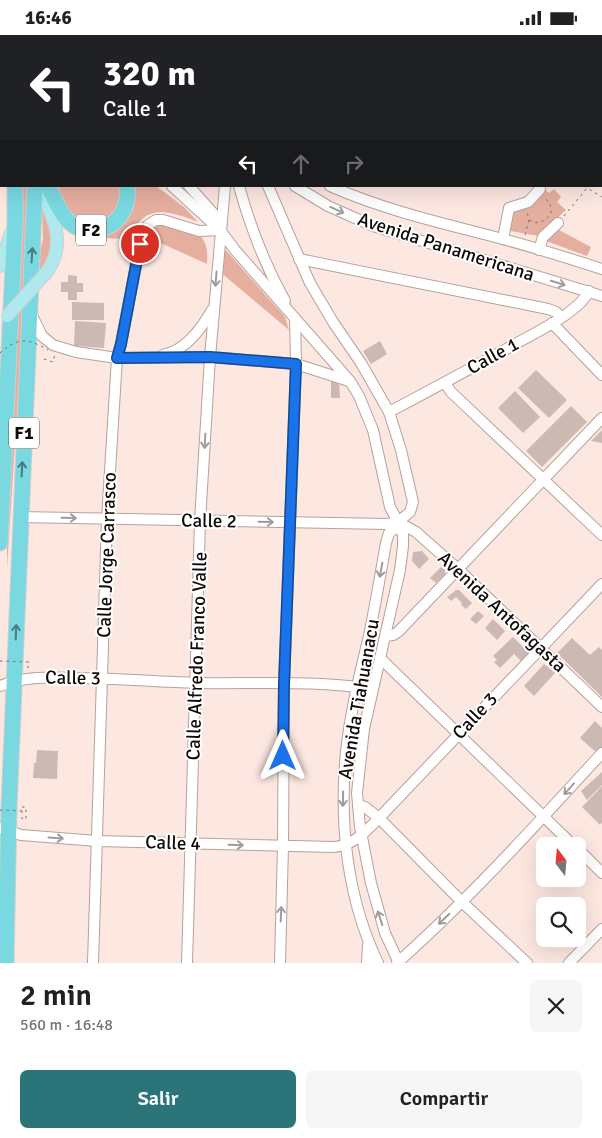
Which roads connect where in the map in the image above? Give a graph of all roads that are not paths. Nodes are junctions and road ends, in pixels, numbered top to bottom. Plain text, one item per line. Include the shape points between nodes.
1 (8, 187) edge
2 (15, 187) edge
3 (36, 187) edge
4 (36, 187) edge
5 (49, 187) edge
6 (127, 187) edge
7 (173, 187) edge
8 (189, 187) edge
9 (225, 187) edge
10 (239, 187) edge
11 (268, 187) edge
12 (296, 187) edge
13 (332, 187) edge
14 (542, 194) road end
15 (15, 214) junction
16 (558, 223) road end
17 (220, 230) junction
18 (503, 239) junction
19 (539, 250) junction
20 (299, 259) junction
21 (0, 266) edge
22 (602, 269) edge
23 (589, 291) junction
24 (602, 296) edge
25 (214, 307) junction
26 (30, 308) junction
27 (561, 317) junction
28 (296, 319) junction
29 (4, 321) edge
30 (552, 323) junction
31 (210, 357) junction
32 (117, 358) junction
33 (156, 358) junction
34 (296, 364) junction
35 (8, 367) junction
36 (602, 375) edge
37 (350, 381) junction
38 (0, 382) edge
39 (445, 383) junction
40 (389, 412) junction
41 (602, 418) edge
42 (543, 478) junction
43 (0, 516) edge
44 (20, 517) junction
45 (107, 519) junction
46 (200, 521) junction
47 (291, 522) junction
48 (398, 524) junction
49 (602, 535) edge
50 (0, 543) edge
51 (458, 569) junction
52 (602, 584) edge
53 (386, 636) junction
54 (540, 648) junction
55 (380, 658) junction
56 (104, 678) junction
57 (7, 683) edge
58 (197, 683) junction
59 (284, 684) junction
60 (357, 687) junction
61 (372, 689) junction
62 (602, 707) edge
63 (458, 734) junction
64 (602, 753) edge
65 (358, 805) junction
66 (544, 817) junction
67 (379, 818) junction
68 (4, 830) edge
69 (361, 836) junction
70 (565, 837) edge
71 (97, 841) junction
72 (191, 843) junction
73 (346, 845) junction
74 (283, 846) junction
75 (586, 857) edge
76 (602, 873) edge
77 (462, 902) junction
78 (602, 929) edge
79 (368, 942) junction
80 (6, 963) edge
81 (94, 963) edge
82 (187, 963) edge
83 (280, 963) edge
84 (368, 963) edge
85 (378, 963) edge
86 (398, 963) edge
87 (527, 963) edge
88 (569, 963) edge

1 - 15 highway
2 - 15 highway, F1
3 - 29 main road, bridge via 57,234 54,263
26 -> 4 highway, F1
5 - 6 highway, F2 via 64,216 76,227 88,231 115,223 127,204
7 - 17 street
8 - 17 street via 213,213
9 - 17 street, Calle Alfredo Franco Valle
10 - 28 street via 267,264
11 - 20 street
12 -> 23 street, Avenida Panamericana via 373,226
13 - 18 street, Avenida Panamericana via 394,210
14 - 18 street via 509,208
15 - 21 main road
15 - 35 highway, F1
16 - 19 street via 543,237
17 -> 25 street, Calle Alfredo Franco Valle
17 - 28 street, Avenida Tiahuanacu
17 - 32 street, Calle Jorge Carrasco via 199,231 163,220 148,225 142,233
18 - 19 street, Avenida Panamericana
19 - 22 street, Avenida Panamericana
20 - 27 street via 548,309
20 - 40 street via 320,301
23 - 24 street, Avenida Panamericana
23 - 27 street, Calle 1 via 582,302
25 - 31 street, Calle Alfredo Franco Valle
25 - 33 street via 205,322 178,349
26 - 32 street via 42,336 53,345
44 -> 26 highway, F1
27 - 30 street, Calle 1
28 - 34 street
28 - 37 street, Avenida Tiahuanacu
30 - 36 street
30 - 39 street, Calle 1
31 - 33 street
31 - 34 street
31 -> 46 street, Calle Alfredo Franco Valle
32 - 33 street
32 - 45 street, Calle Jorge Carrasco
34 - 37 street
34 - 47 street
35 - 38 street
35 - 43 highway, F1
37 - 48 street, Avenida Tiahuanacu via 373,430 390,507
39 - 40 street, Calle 1
39 - 42 street
40 - 48 street via 413,502 410,512
41 - 42 street
42 - 49 street
42 - 51 street
43 - 50 highway, F1
44 -> 45 street, Calle 2
57 -> 44 highway, F1
45 - 46 street, Calle 2
45 - 56 street, Calle Jorge Carrasco
46 -> 47 street, Calle 2
46 - 58 street, Calle Alfredo Franco Valle
47 - 48 street, Calle 2
47 - 59 street
48 - 51 street, Avenida Antofagasta via 416,532
48 - 53 street, Avenida Tiahuanacu via 403,533 403,547
48 -> 60 street, Avenida Tiahuanacu via 389,533 386,543
51 - 53 street via 398,632
51 - 54 street, Avenida Antofagasta
52 - 54 street, Calle 3
53 - 55 street, Avenida Tiahuanacu
54 - 62 street, Avenida Antofagasta
54 - 63 street, Calle 3
55 - 61 street, Avenida Tiahuanacu
55 - 63 street
56 - 57 street, Calle 3 via 31,677
56 - 58 street, Calle 3
56 - 71 street, Calle Jorge Carrasco
57 - 68 highway, F1
58 - 59 street, Calle 3
58 - 72 street, Calle Alfredo Franco Valle
59 - 60 street, Calle 3
59 - 74 street
60 - 61 street, Calle 3
60 -> 73 street, Avenida Tiahuanacu via 346,750 343,809
61 - 65 street, Avenida Tiahuanacu via 361,749
63 - 66 street
63 - 67 street, Calle 3
64 -> 66 street
65 - 67 street
65 - 69 street, Avenida Tiahuanacu
66 - 70 street
66 - 77 street
67 - 69 street, Calle 3
67 - 77 street
68 -> 71 street, Calle 4 via 21,835
68 - 80 highway, F1
69 - 73 street, Calle 3
86 -> 69 street, Avenida Tiahuanacu via 377,908
71 - 72 street, Calle 4
71 - 81 street, Calle Jorge Carrasco
72 -> 74 street, Calle 4
72 - 82 street, Calle Alfredo Franco Valle
73 - 74 street, Calle 4
73 - 79 street, Avenida Tiahuanacu via 356,902
83 -> 74 street
75 - 76 street
77 -> 86 street
77 - 87 street
78 - 88 street
79 - 84 street
79 - 85 street, Avenida Tiahuanacu

